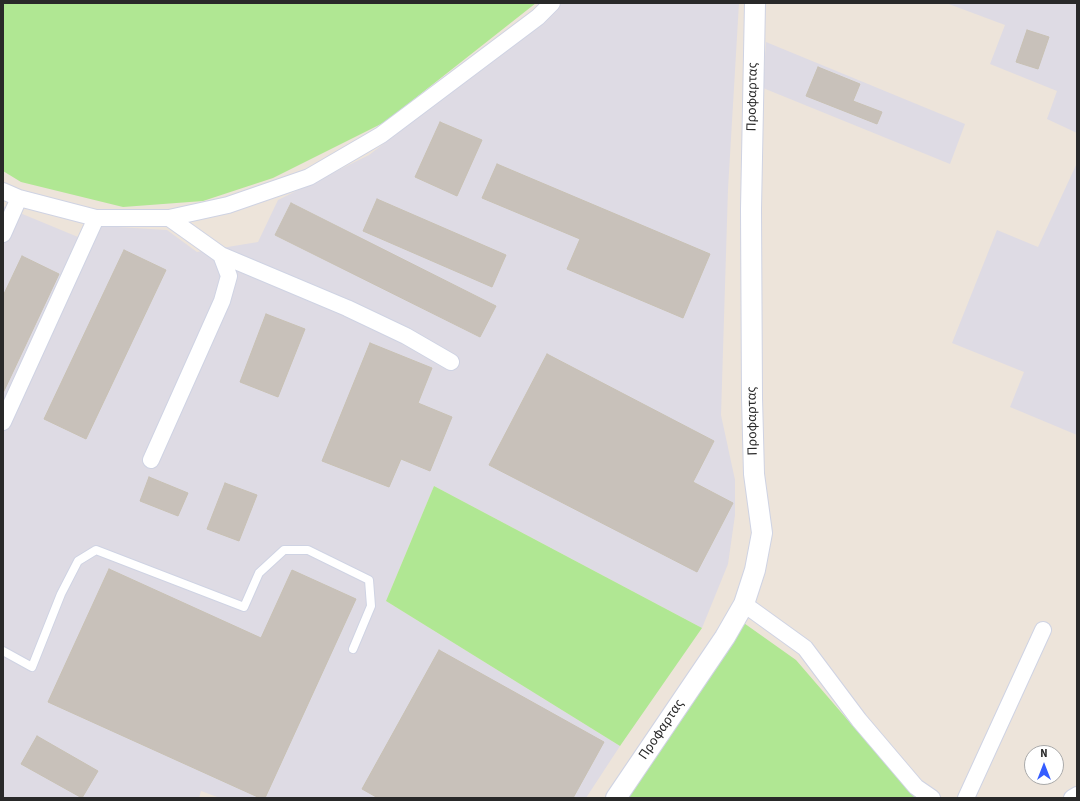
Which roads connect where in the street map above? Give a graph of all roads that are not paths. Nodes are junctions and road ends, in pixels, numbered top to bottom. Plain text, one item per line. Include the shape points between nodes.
1 (552, 3) edge
2 (755, 3) edge
3 (3, 191) edge
4 (19, 198) junction
5 (96, 218) junction
6 (169, 218) junction
7 (3, 234) edge
8 (221, 255) junction
9 (450, 362) dead end
10 (3, 422) edge
11 (151, 460) dead end
12 (744, 604) junction
13 (1043, 630) dead end
14 (353, 650) dead end
15 (3, 651) edge
16 (1077, 795) edge
17 (616, 798) edge
18 (932, 798) edge
19 (966, 798) edge
20 (1072, 798) edge

1 - 6 street via 538,17 387,130 309,177 228,205
2 - 12 street, Προφαρτας via 751,209 752,398 754,474 762,533 755,570
3 - 4 street
4 - 5 street
4 - 7 street
5 - 6 street
5 - 10 street
6 - 8 street
8 - 9 street via 399,333
8 - 11 street via 229,276 222,301
12 - 17 street, Προφαρτας via 725,637
12 - 18 street via 805,648 859,720 916,787
13 - 19 street
14 - 15 lane via 371,606 369,580 308,550 284,550 259,573 244,607 96,550 78,561 61,594 32,667
16 - 20 street

